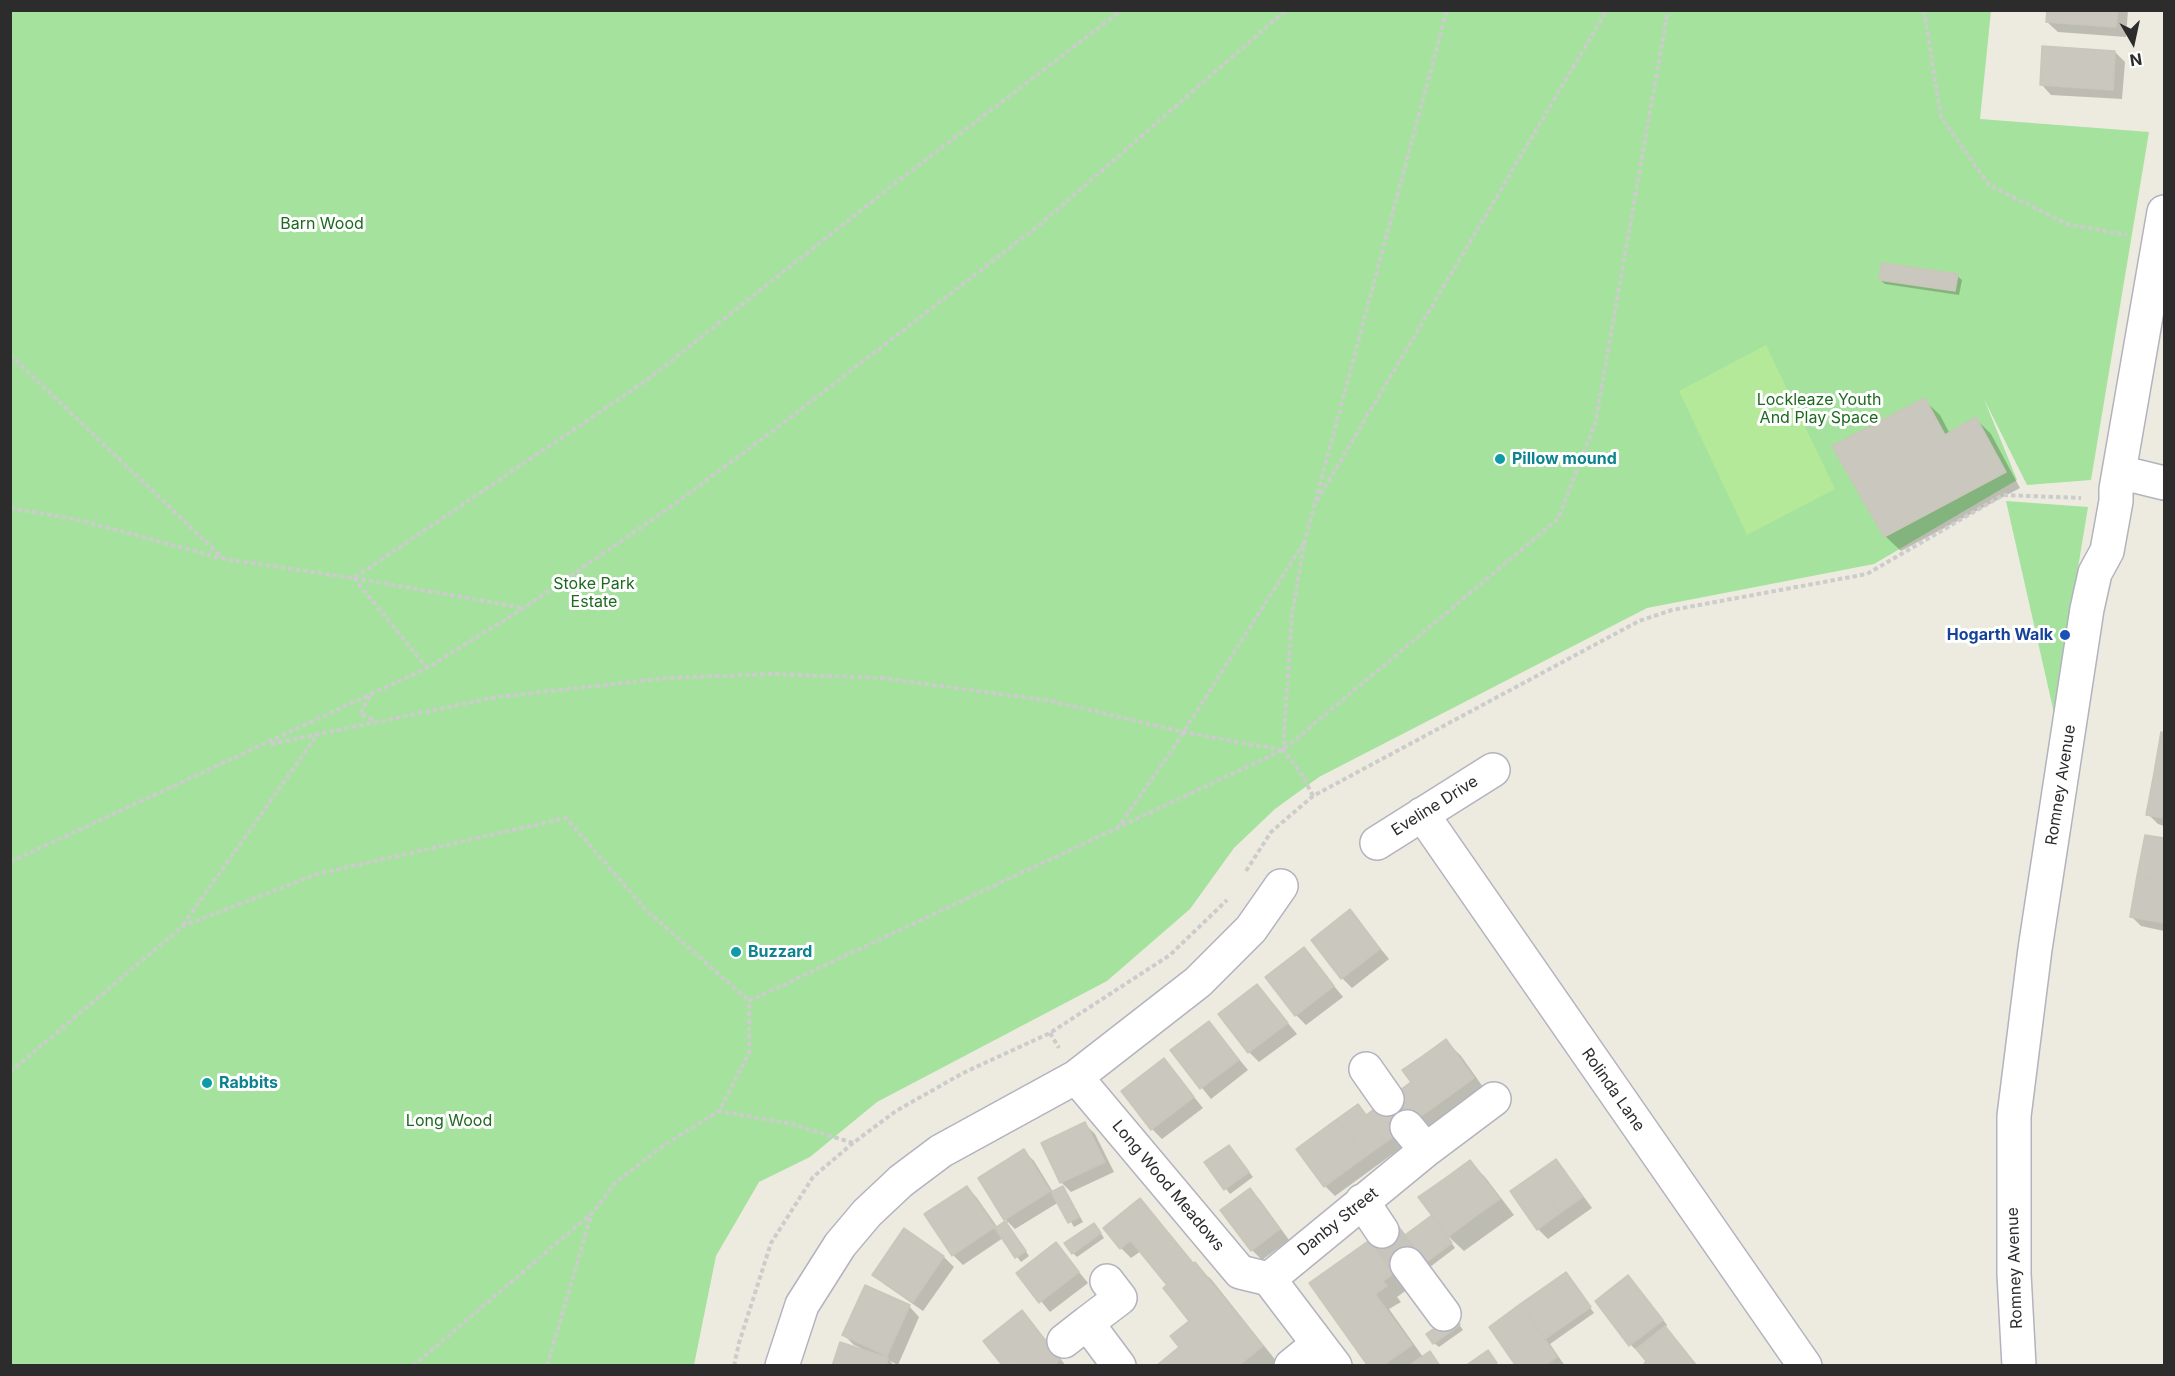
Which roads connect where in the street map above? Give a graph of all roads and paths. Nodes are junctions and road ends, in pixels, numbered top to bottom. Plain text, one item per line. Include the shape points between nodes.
1 (1122, 10) edge
2 (1286, 10) edge
3 (1447, 10) edge
4 (1607, 10) edge
5 (1668, 10) edge
6 (1924, 10) edge
7 (2162, 226) edge
8 (10, 355) edge
9 (2119, 472) junction
10 (2164, 483) edge
11 (1314, 506) junction
12 (10, 508) edge
13 (1305, 540) junction
14 (224, 559) junction
15 (354, 578) junction
16 (524, 608) junction
17 (427, 668) junction
18 (370, 696) junction
19 (377, 722) junction
20 (1183, 732) junction
21 (318, 735) junction
22 (262, 746) junction
23 (1283, 750) junction
24 (1493, 770) dead end
25 (1313, 796) dead end
26 (1422, 814) junction
27 (1117, 830) junction
28 (1377, 843) dead end
29 (10, 861) edge
30 (1281, 886) dead end
31 (183, 926) junction
32 (749, 1000) junction
33 (1366, 1069) dead end
34 (10, 1072) edge
35 (1076, 1077) junction
36 (1494, 1099) dead end
37 (1387, 1100) dead end
38 (719, 1111) junction
39 (853, 1143) dead end
40 (1362, 1201) junction
41 (592, 1212) junction
42 (1382, 1231) tunnel mouth
43 (1407, 1264) tunnel mouth
44 (1269, 1279) junction
45 (1107, 1281) dead end
46 (1444, 1314) dead end
47 (1326, 1355) edge
48 (413, 1365) edge
49 (547, 1365) edge
50 (782, 1365) edge
51 (1119, 1365) edge
52 (1291, 1365) edge
53 (1805, 1365) edge
54 (2019, 1365) edge

1 - 15 path via 647,380
2 - 16 path via 1043,222 672,506
3 - 11 path
4 - 11 path
5 - 23 path via 1595,424 1558,519
6 - 7 path via 1941,117 1989,185 2067,224
7 - 9 street, Romney Avenue
8 - 14 path
9 - 10 street
9 - 54 street, Romney Avenue via 2107,551 2095,573 2087,609 2014,1116 2014,1274
11 - 13 path
12 - 14 path via 80,520
13 - 20 path
13 - 23 path via 1292,614
14 - 15 path
15 - 16 path
15 - 17 path
16 - 17 path
17 - 18 path
18 - 19 path via 360,714
18 - 22 path
19 - 20 path via 497,697 668,678 771,674 883,678 1051,701
19 - 21 path
20 - 23 path
20 - 27 path
21 - 22 path
21 - 31 path
22 - 29 path
23 - 25 path
23 - 27 path
24 - 26 street, Eveline Drive
26 - 28 street, Eveline Drive
26 - 53 street, Rolinda Lane
27 - 32 path
30 - 35 street via 1251,929 1198,982
31 - 32 path via 317,874 566,818 646,910
31 - 34 path
32 - 38 path via 749,1053
33 - 37 street
35 - 44 street, Long Wood Meadows via 1240,1272
35 - 50 street via 941,1151 867,1213 840,1245 802,1305
36 - 40 street, Danby Street via 1416,1138
38 - 39 path via 792,1124
38 - 41 path via 617,1181
40 - 42 street
40 - 44 street, Danby Street
41 - 48 path
41 - 49 path
43 - 46 street
44 - 47 street
45 - 51 street via 1120,1298 1075,1332
47 - 52 street

